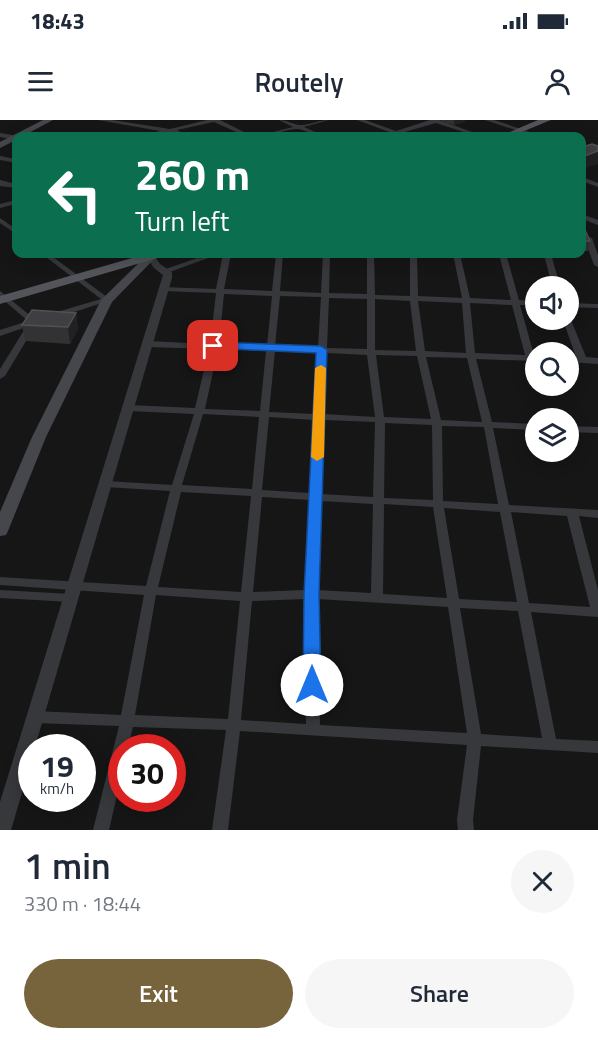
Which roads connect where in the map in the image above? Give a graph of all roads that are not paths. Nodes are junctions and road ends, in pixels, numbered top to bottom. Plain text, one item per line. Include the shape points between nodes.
1 (49, 120) edge
2 (101, 120) edge
3 (156, 120) edge
4 (200, 120) edge
5 (282, 120) edge
6 (326, 120) edge
7 (360, 120) edge
8 (488, 120) edge
9 (546, 120) edge
10 (213, 121) edge
11 (434, 121) edge
12 (146, 127) junction
13 (298, 127) junction
14 (174, 131) junction
15 (520, 131) junction
16 (26, 132) edge
17 (168, 132) edge
18 (239, 132) edge
19 (279, 132) edge
20 (310, 132) edge
21 (392, 132) edge
22 (398, 132) edge
23 (468, 132) edge
24 (517, 132) edge
25 (524, 132) edge
26 (586, 240) edge
27 (50, 258) edge
28 (138, 258) edge
29 (148, 258) edge
30 (154, 258) edge
31 (203, 258) edge
32 (227, 258) edge
33 (280, 258) edge
34 (327, 258) edge
35 (370, 258) edge
36 (414, 258) edge
37 (458, 258) edge
38 (504, 258) edge
39 (548, 258) edge
40 (598, 265) edge
41 (164, 271) junction
42 (75, 276) junction
43 (553, 276) edge
44 (162, 289) junction
45 (220, 291) junction
46 (276, 293) junction
47 (325, 294) junction
48 (372, 296) junction
49 (2, 297) edge
50 (414, 298) junction
51 (107, 300) junction
52 (466, 300) junction
53 (518, 303) junction
54 (525, 303) edge
55 (579, 305) edge
56 (598, 306) edge
57 (34, 322) junction
58 (571, 330) edge
59 (0, 333) edge
60 (529, 342) edge
61 (148, 344) junction
62 (213, 346) junction
63 (270, 348) junction
64 (321, 350) junction
65 (370, 351) junction
66 (421, 354) junction
67 (471, 356) junction
68 (0, 358) edge
69 (525, 358) edge
70 (10, 359) junction
71 (579, 360) edge
72 (582, 360) junction
73 (598, 361) edge
74 (0, 376) edge
75 (129, 408) junction
76 (199, 412) junction
77 (264, 415) junction
78 (318, 418) junction
79 (380, 420) junction
80 (437, 423) junction
81 (487, 425) junction
82 (525, 427) edge
83 (579, 429) edge
84 (598, 430) edge
85 (106, 484) junction
86 (176, 489) junction
87 (256, 494) junction
88 (316, 497) junction
89 (378, 501) junction
90 (438, 504) junction
91 (505, 508) junction
92 (572, 512) junction
93 (598, 514) edge
94 (0, 531) edge
95 (0, 581) edge
96 (73, 592) junction
97 (151, 592) junction
98 (0, 594) edge
99 (311, 594) junction
100 (246, 597) junction
101 (377, 598) junction
102 (453, 603) junction
103 (524, 607) junction
104 (598, 612) edge
105 (35, 717) junction
106 (127, 721) junction
107 (234, 725) junction
108 (313, 730) junction
109 (475, 739) junction
110 (550, 744) junction
111 (598, 747) edge
112 (1, 830) edge
113 (101, 830) edge
114 (220, 830) edge
115 (466, 830) edge

1 - 16 main road
2 - 12 street
3 - 12 street
4 - 10 street
5 - 13 street
6 - 13 street
7 - 21 street
8 - 15 street
9 - 15 main road
10 - 14 street
10 - 18 street
11 - 22 street
11 - 23 street
12 - 14 street
13 - 19 street
13 - 20 street
14 - 17 street
15 - 24 main road
15 - 25 street
26 - 40 street
27 - 42 street
28 - 42 main road
29 - 51 main road
30 - 41 street
31 - 41 street
32 - 45 street
33 - 46 street
34 - 47 street
35 - 48 street
36 - 50 street
37 - 52 street
38 - 53 street
39 - 43 street
41 - 44 street via 168,274
42 - 49 main road
42 - 51 street
44 - 45 street
44 - 61 street
45 - 46 street
45 - 62 street
46 - 47 street
46 - 63 street
47 - 48 street
47 - 64 street
48 - 50 street
48 - 65 street
49 - 57 street
50 - 52 street
50 - 66 street
51 - 57 street
51 - 94 main road via 39,437
52 - 53 street
52 - 67 street
53 - 54 street
53 - 60 street
55 - 56 street
57 - 59 street
57 - 70 street
58 - 72 street
61 - 62 street
61 - 75 street
62 - 63 street
62 - 76 street
63 - 64 street
63 - 77 street
64 - 65 street
64 - 78 street
65 - 66 street
65 - 79 street
66 - 67 street
66 - 80 street
67 - 69 street
67 - 81 street
68 - 70 street
70 - 74 street
71 - 72 street
72 - 73 street
75 - 76 street
75 - 85 street
76 - 77 street
76 - 86 street
77 - 78 street
77 - 87 street
78 - 79 street
78 - 88 street
79 - 80 street
79 - 89 street
80 - 81 street
80 - 90 street
81 - 82 street
81 - 91 street
83 - 84 street
85 - 86 street
85 - 96 street
86 - 87 street
86 - 97 street
87 - 88 street
87 - 100 street
88 - 89 street
88 - 99 street
89 - 90 street
89 - 101 street
90 - 91 street
90 - 102 street
91 - 92 street
91 - 103 street
92 - 93 street
92 - 104 street
95 - 96 street
96 - 97 street
96 - 98 street
96 - 105 street
97 - 100 street
97 - 106 street
99 - 100 street
99 - 101 street
99 - 108 street
100 - 107 street
101 - 102 street
102 - 103 street
102 - 109 street
103 - 104 street
103 - 110 street
105 - 106 street
105 - 112 street
106 - 107 street
106 - 113 street
107 - 108 street
107 - 114 street
108 - 109 street
109 - 110 street
109 - 115 street
110 - 111 street

